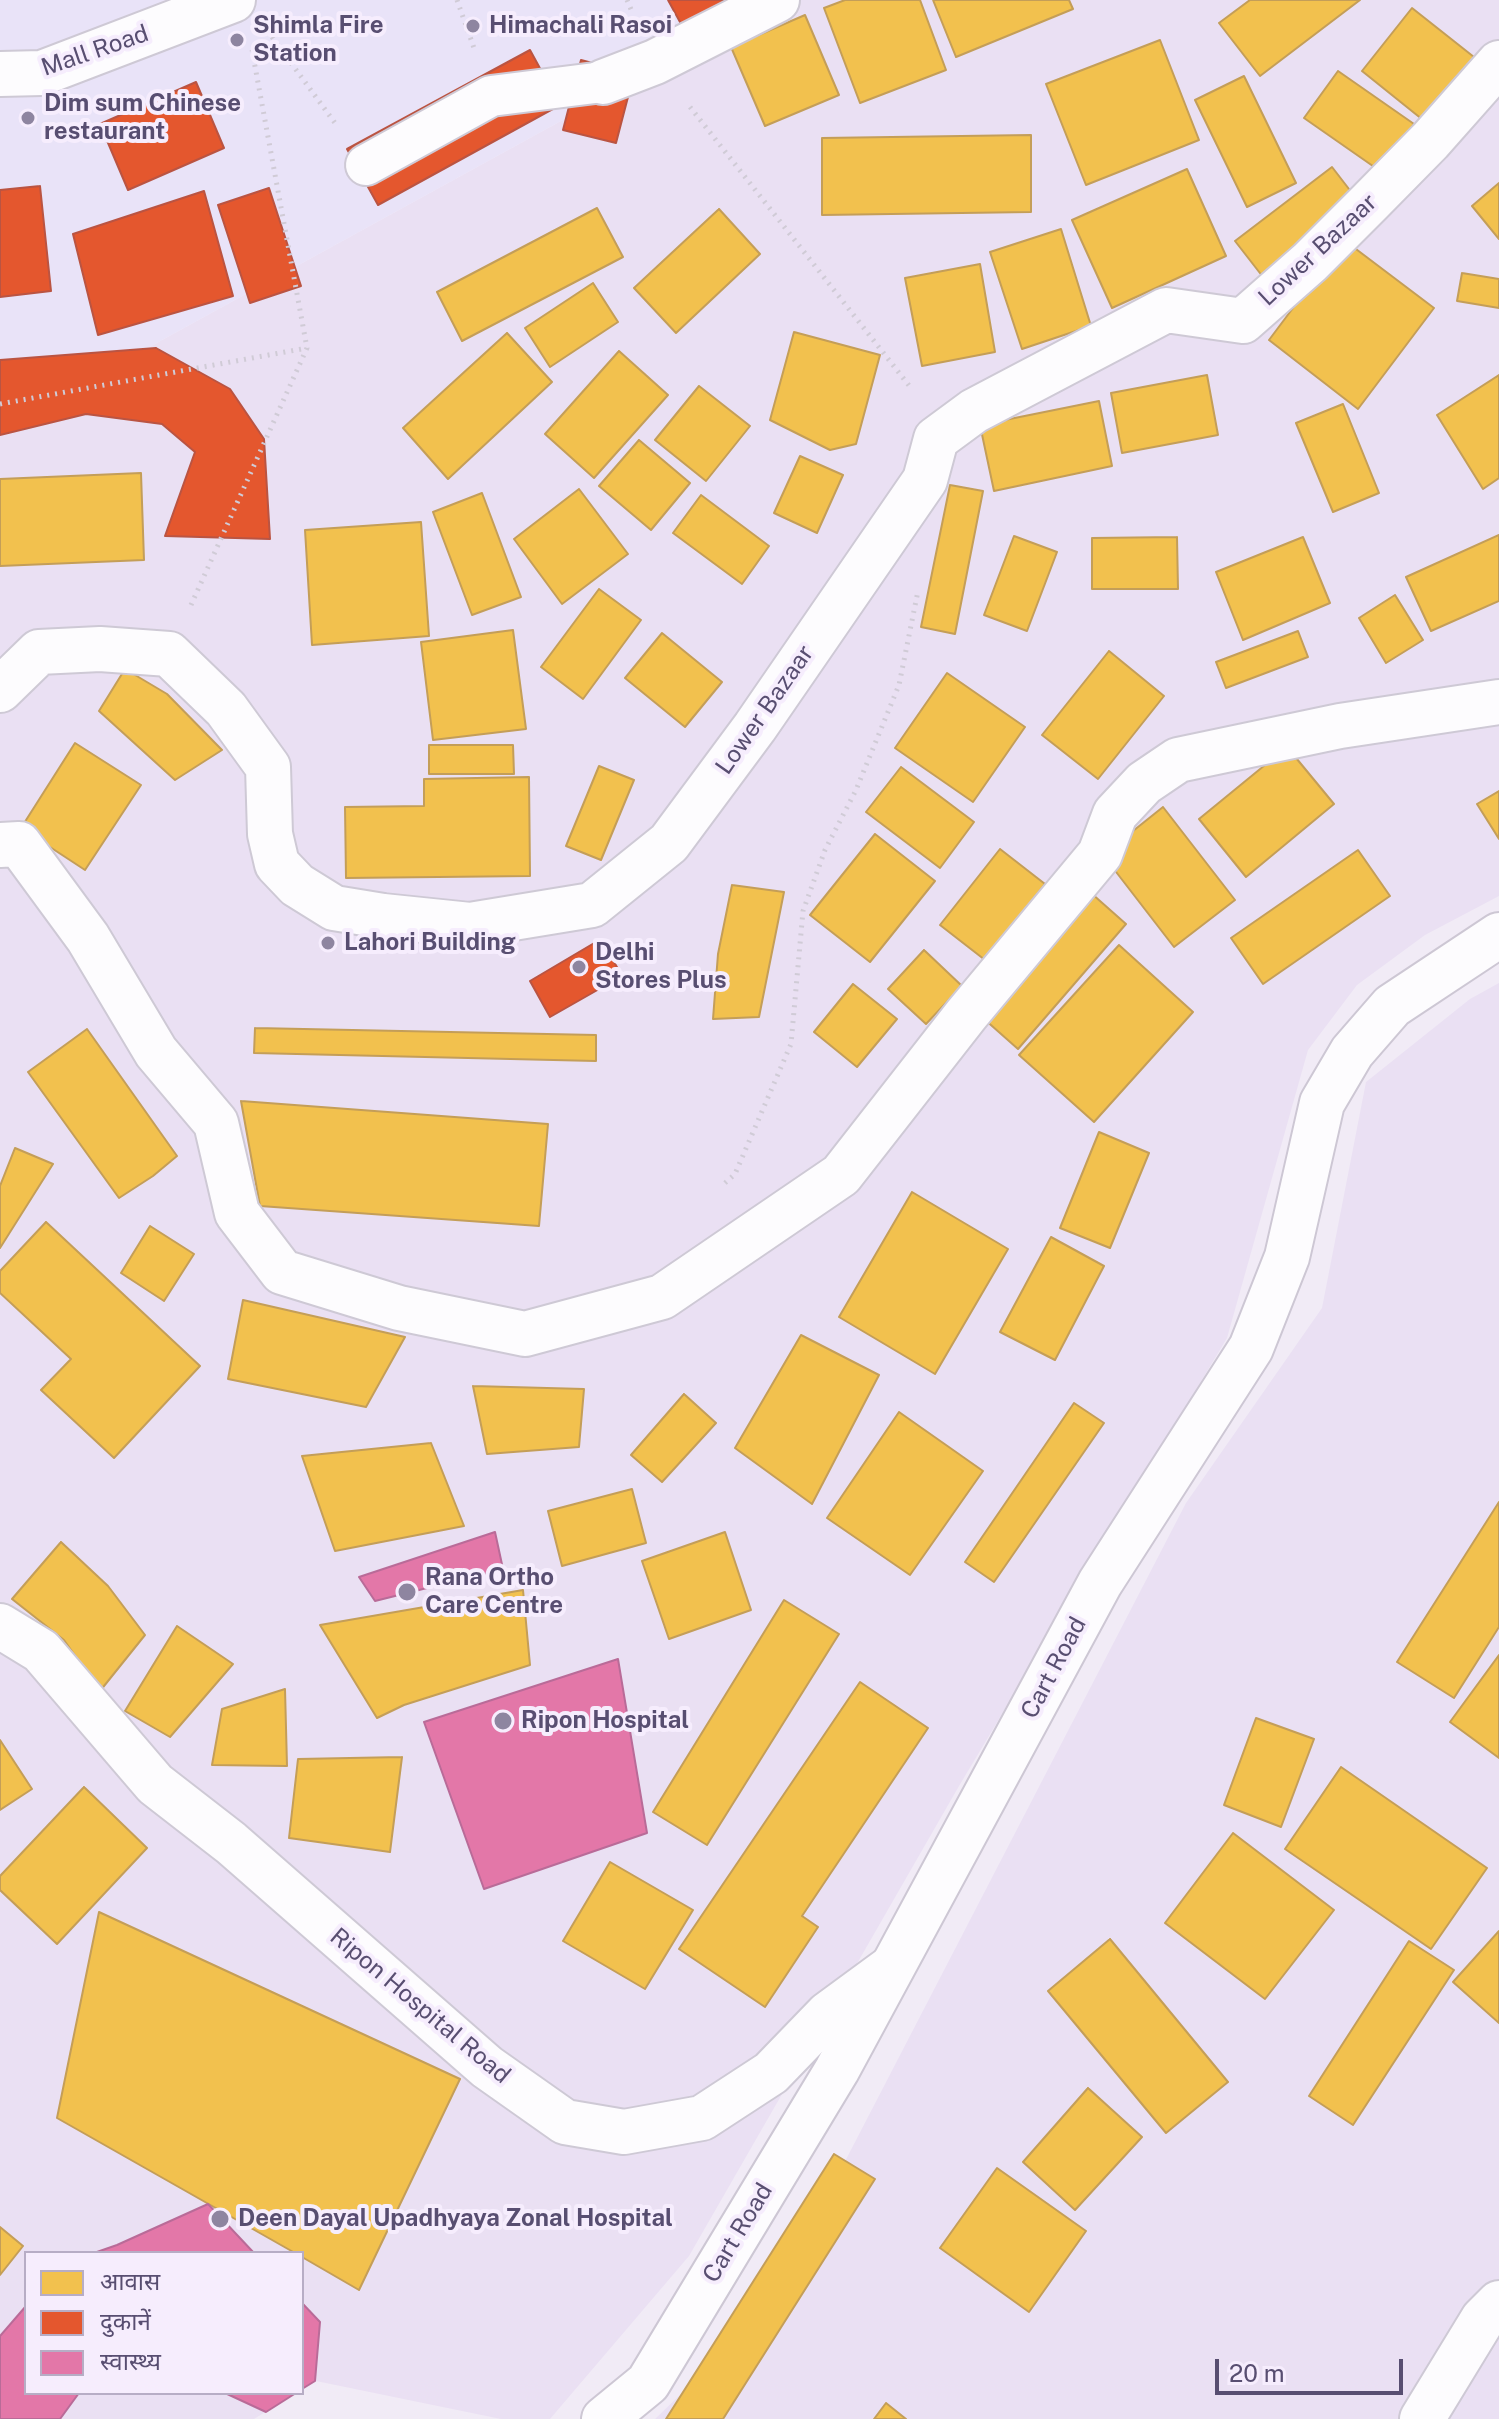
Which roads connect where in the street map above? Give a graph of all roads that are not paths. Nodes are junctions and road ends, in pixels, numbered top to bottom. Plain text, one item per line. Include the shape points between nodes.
1 (777, 0) edge
2 (248, 13) edge
3 (1499, 63) edge
4 (0, 74) edge
5 (603, 82) joint
6 (366, 165) road end
7 (0, 690) edge
8 (1499, 702) edge
9 (0, 845) edge
10 (1499, 935) edge
11 (0, 1626) edge
12 (892, 1967) junction
13 (1499, 2303) edge
14 (604, 2419) edge
15 (1422, 2419) edge

1 - 5 street via 655,62
2 - 4 street, Mall Road via 42,73
3 - 7 street, Lower Bazaar via 1360,212 1243,321 1166,310 974,411 936,439 925,480 755,727 669,843 592,905 470,925 334,908 297,885 277,864 270,834 268,767 226,709 169,654 39,652
5 - 6 street via 491,96
8 - 9 street via 1340,726 1178,760 1144,783 1115,814 1100,854 841,1175 662,1297 525,1334 399,1308 282,1272 237,1213 216,1123 156,1052 88,938 19,844
10 - 12 street, Cart Road via 1392,1006 1352,1052 1322,1103 1287,1257 1251,1348 1100,1583
11 - 12 street, Ripon Hospital Road via 41,1651 155,1784 231,1843 487,2067 565,2122 624,2132 702,2118 771,2073 828,2014
12 - 14 street, Cart Road via 837,2070 648,2383
13 - 15 street via 1483,2319

